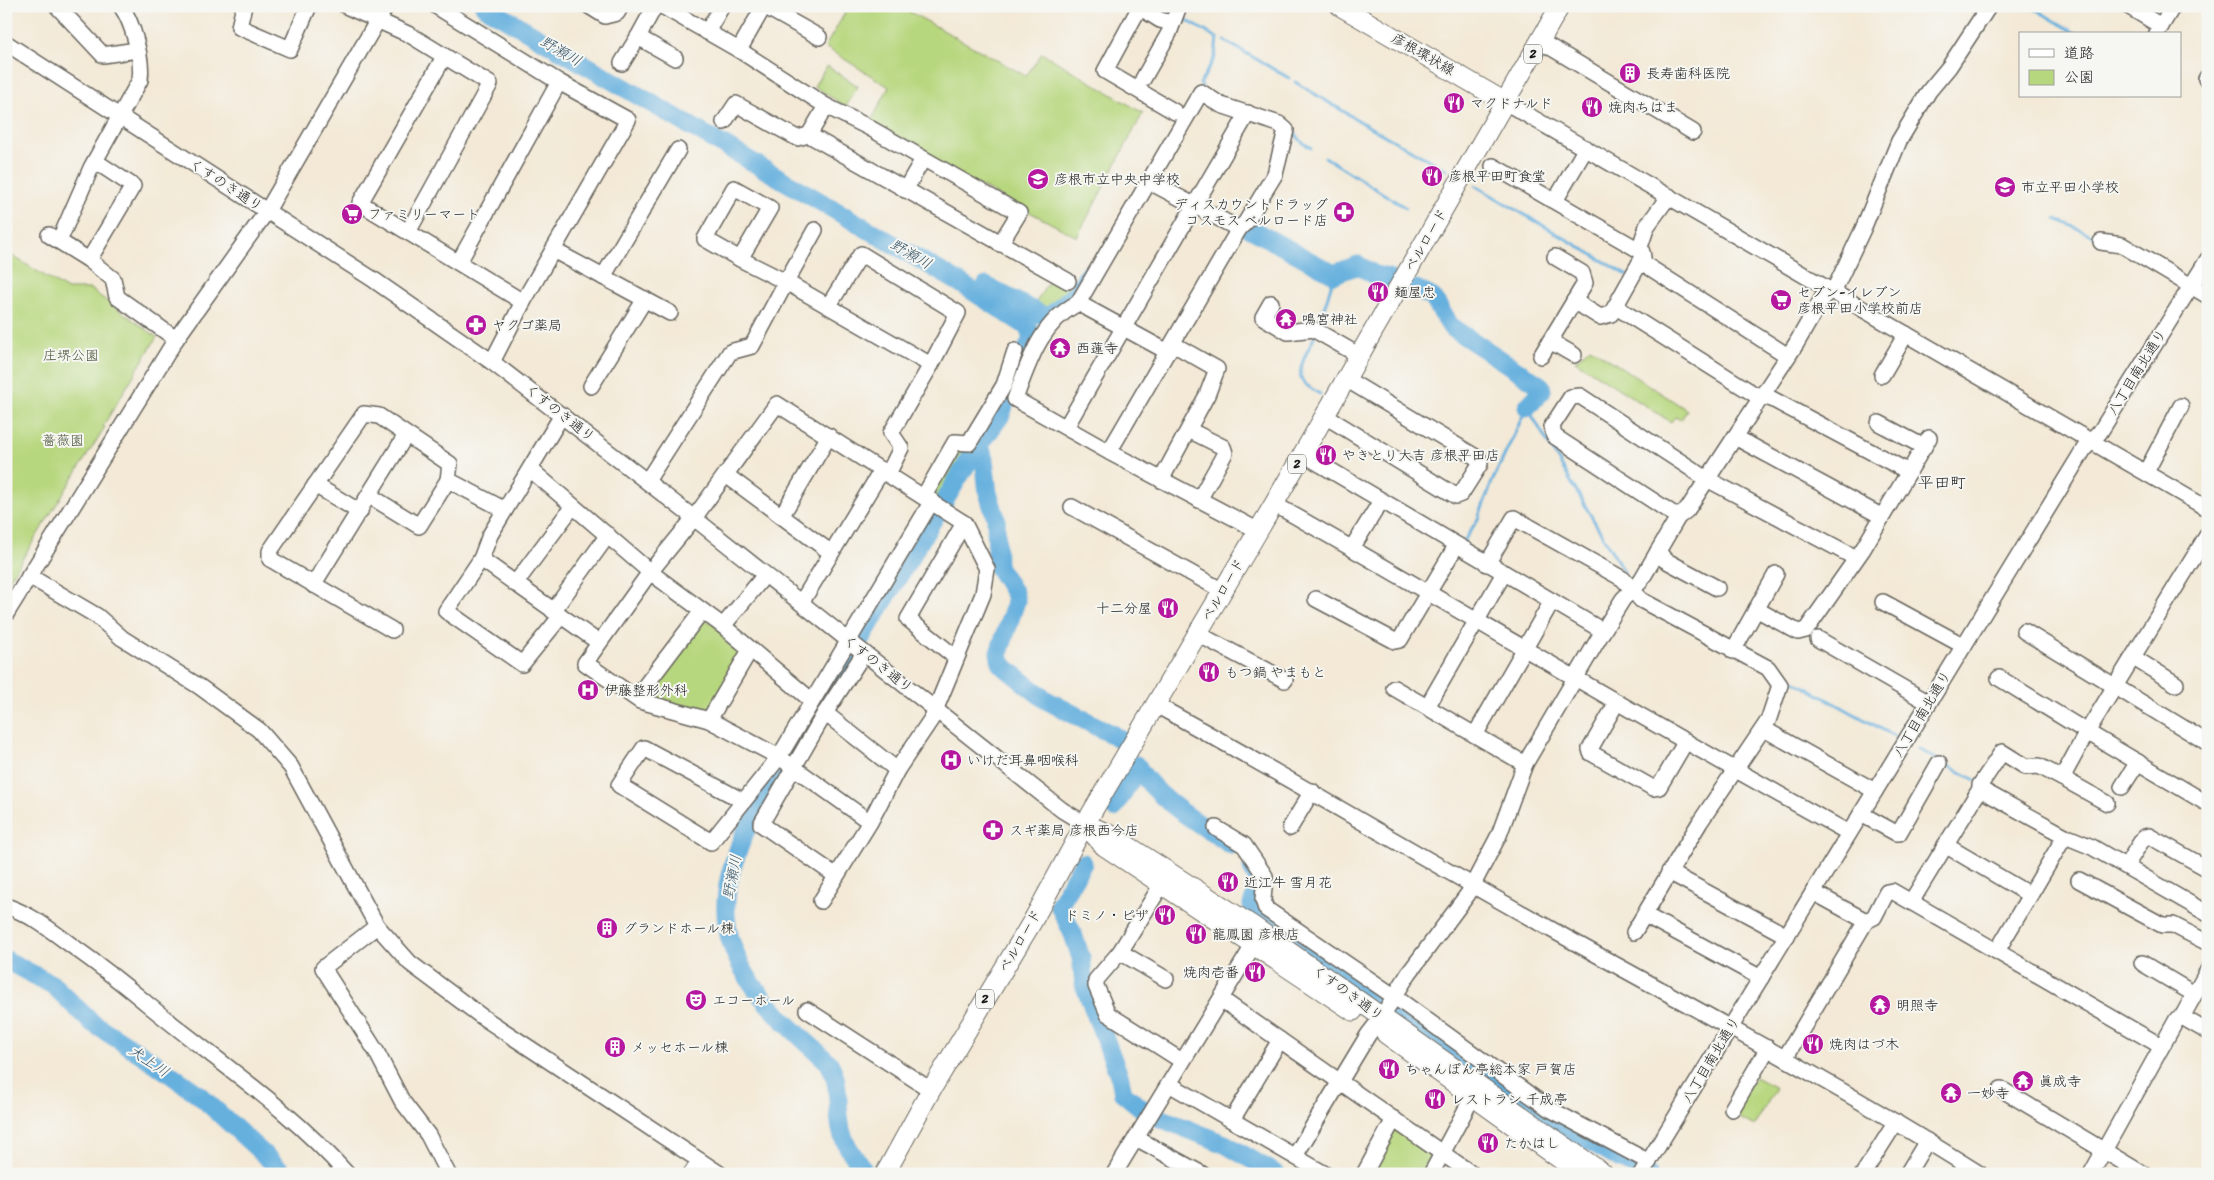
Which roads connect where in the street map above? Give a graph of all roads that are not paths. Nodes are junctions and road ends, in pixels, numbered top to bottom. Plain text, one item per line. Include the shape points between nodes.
1 (57, 6) edge
2 (121, 6) edge
3 (244, 6) edge
4 (308, 6) edge
5 (346, 6) edge
6 (386, 6) edge
7 (436, 6) edge
8 (589, 6) edge
9 (621, 6) edge
10 (655, 6) edge
11 (662, 6) edge
12 (722, 6) edge
13 (764, 6) edge
14 (1178, 6) edge
15 (1340, 6) edge
16 (1560, 6) edge
17 (1989, 6) edge
18 (2128, 6) edge
19 (2173, 6) edge
20 (378, 20) junction
21 (1172, 23) junction
22 (2159, 30) edge
23 (707, 32) junction
24 (638, 37) junction
25 (819, 38) dead end
26 (1540, 42) junction
27 (6, 43) edge
28 (136, 50) junction
29 (739, 50) junction
30 (444, 57) junction
31 (675, 58) dead end
32 (622, 64) dead end
33 (1143, 79) dead end
34 (559, 82) junction
35 (1505, 102) junction
36 (826, 106) junction
37 (1175, 112) dead end
38 (1248, 113) junction
39 (120, 116) junction
40 (724, 122) dead end
41 (1694, 132) dead end
42 (809, 135) junction
43 (1586, 148) junction
44 (678, 150) dead end
45 (923, 158) junction
46 (95, 161) junction
47 (1493, 166) dead end
48 (1150, 182) junction
49 (905, 190) junction
50 (1669, 196) junction
51 (1555, 202) junction
52 (1194, 206) junction
53 (267, 212) junction
54 (1239, 229) junction
55 (815, 230) dead end
56 (408, 232) junction
57 (2101, 242) dead end
58 (1000, 244) junction
59 (553, 250) junction
60 (1640, 256) junction
61 (1556, 257) dead end
62 (740, 259) junction
63 (2208, 259) edge
64 (89, 260) junction
65 (458, 262) junction
66 (603, 277) junction
67 (1068, 281) dead end
68 (786, 282) junction
69 (2191, 286) junction
70 (1832, 290) junction
71 (2208, 296) edge
72 (645, 299) junction
73 (1574, 301) junction
74 (523, 302) junction
75 (1078, 303) junction
76 (1272, 303) dead end
77 (829, 305) junction
78 (1616, 307) junction
79 (670, 313) dead end
80 (1124, 327) junction
81 (1906, 334) junction
82 (176, 339) junction
83 (1550, 341) junction
84 (1171, 348) junction
85 (1015, 351) dead end
86 (1574, 355) dead end
87 (1360, 356) junction
88 (1541, 356) dead end
89 (1788, 356) junction
90 (492, 362) junction
91 (931, 364) junction
92 (1882, 375) dead end
93 (1346, 379) junction
94 (591, 386) dead end
95 (1762, 396) junction
96 (2181, 406) dead end
97 (562, 414) junction
98 (1325, 416) junction
99 (1879, 423) dead end
100 (1066, 427) junction
101 (1188, 430) junction
102 (406, 435) junction
103 (829, 436) junction
104 (1735, 437) junction
105 (2091, 441) junction
106 (1109, 452) junction
107 (1303, 454) junction
108 (530, 469) junction
109 (885, 472) junction
110 (1909, 472) junction
111 (2146, 472) junction
112 (726, 475) junction
113 (1707, 479) junction
114 (448, 480) junction
115 (1161, 480) junction
116 (647, 481) junction
117 (315, 485) junction
118 (370, 496) junction
119 (1199, 500) junction
120 (1381, 501) junction
121 (935, 502) junction
122 (1274, 504) junction
123 (573, 506) junction
124 (1072, 507) dead end
125 (2208, 509) edge
126 (505, 510) junction
127 (360, 512) junction
128 (782, 515) junction
129 (1882, 516) junction
130 (1678, 517) junction
131 (694, 518) junction
132 (964, 523) junction
133 (1258, 530) junction
134 (2208, 534) edge
135 (608, 535) junction
136 (1456, 546) junction
137 (1352, 548) junction
138 (830, 552) junction
139 (1658, 552) junction
140 (1856, 558) junction
141 (481, 560) junction
142 (1487, 564) junction
143 (650, 572) junction
144 (1504, 574) junction
145 (1776, 574) dead end
146 (765, 575) junction
147 (30, 576) junction
148 (515, 584) junction
149 (313, 585) junction
150 (1717, 588) dead end
151 (1632, 590) junction
152 (1223, 591) junction
153 (1428, 591) junction
154 (1316, 599) dead end
155 (1552, 601) junction
156 (1883, 602) dead end
157 (801, 603) junction
158 (1756, 608) junction
159 (702, 611) junction
160 (6, 614) edge
161 (557, 614) junction
162 (1476, 620) junction
163 (723, 626) junction
164 (392, 630) dead end
165 (1603, 631) junction
166 (2024, 631) dead end
167 (1198, 634) junction
168 (1818, 639) dead end
169 (848, 640) junction
170 (598, 642) junction
171 (1964, 646) junction
172 (1526, 647) junction
173 (750, 650) junction
174 (1733, 650) junction
175 (864, 653) junction
176 (955, 657) junction
177 (2134, 658) junction
178 (1575, 678) junction
179 (1999, 678) dead end
180 (1285, 680) dead end
181 (2176, 684) dead end
182 (1394, 688) dead end
183 (2116, 688) junction
184 (636, 698) junction
185 (811, 700) junction
186 (1616, 702) junction
187 (1929, 703) junction
188 (1156, 704) junction
189 (1427, 707) junction
190 (935, 709) junction
191 (826, 713) junction
192 (709, 720) junction
193 (1764, 729) junction
194 (2087, 732) junction
195 (1476, 734) junction
196 (1686, 740) junction
197 (2208, 743) edge
198 (787, 762) junction
199 (2138, 762) junction
200 (1939, 763) dead end
201 (1526, 764) junction
202 (1735, 768) junction
203 (897, 770) junction
204 (2062, 778) junction
205 (2122, 787) dead end
206 (1980, 789) junction
207 (1312, 791) junction
208 (1875, 791) junction
209 (743, 801) junction
210 (2107, 804) dead end
211 (2208, 804) edge
212 (1861, 814) junction
213 (870, 822) junction
214 (1085, 824) junction
215 (1216, 828) dead end
216 (1290, 828) dead end
217 (1849, 832) junction
218 (2065, 836) junction
219 (1945, 845) junction
220 (2126, 866) junction
221 (2208, 869) edge
222 (1670, 872) junction
223 (835, 875) junction
224 (1165, 878) junction
225 (2079, 880) dead end
226 (1474, 885) junction
227 (1813, 892) junction
228 (2030, 894) junction
229 (821, 901) dead end
230 (1911, 902) junction
231 (6, 906) edge
232 (2208, 914) edge
233 (1644, 915) junction
234 (1866, 921) junction
235 (377, 926) junction
236 (1634, 932) dead end
237 (1787, 936) junction
238 (1257, 939) junction
239 (2208, 943) edge
240 (1997, 951) junction
241 (1120, 952) junction
242 (2142, 963) dead end
243 (2208, 970) edge
244 (1761, 978) junction
245 (1166, 979) dead end
246 (2194, 994) junction
247 (1221, 999) junction
248 (807, 1010) dead end
249 (1386, 1010) junction
250 (2182, 1017) junction
251 (1731, 1027) junction
252 (2208, 1032) edge
253 (1280, 1040) junction
254 (2161, 1046) junction
255 (1768, 1048) junction
256 (1785, 1058) junction
257 (1182, 1061) junction
258 (1339, 1081) junction
259 (1169, 1084) junction
260 (2001, 1088) dead end
261 (931, 1090) junction
262 (1476, 1091) junction
263 (1732, 1109) dead end
264 (1394, 1119) junction
265 (1232, 1120) junction
266 (1896, 1122) junction
267 (1136, 1138) junction
268 (1927, 1141) junction
269 (2104, 1151) junction
270 (1442, 1153) junction
271 (1294, 1156) junction
272 (700, 1161) junction
273 (1573, 1167) edge
274 (1645, 1168) edge
275 (1182, 1169) edge
276 (348, 1174) edge
277 (448, 1174) edge
278 (691, 1174) edge
279 (720, 1174) edge
280 (885, 1174) edge
281 (1114, 1174) edge
282 (1202, 1174) edge
283 (1325, 1174) edge
284 (1364, 1174) edge
285 (1431, 1174) edge
286 (1472, 1174) edge
287 (1604, 1174) edge
288 (1863, 1174) edge
289 (1907, 1174) edge
290 (1980, 1174) edge
291 (2091, 1174) edge
292 (2143, 1174) edge

1 - 28 street via 103,55
2 - 28 street via 129,18
3 - 4 street via 239,27 290,49
5 - 20 street
6 - 20 street
7 - 34 street
8 - 9 street via 605,16 617,13
10 - 24 street
11 - 23 street
12 - 23 street
13 - 25 street
13 - 29 street
14 - 21 street
15 - 35 main road, 彦根環状線
16 - 26 main road, ベルロード / 2
17 - 70 street via 1899,140 1863,229
18 - 22 street
19 - 22 street
20 - 30 street via 410,35
20 - 53 street
21 - 33 street
21 - 37 street via 1144,10 1137,12 1105,71
23 - 29 street
24 - 31 street
24 - 32 street
26 - 35 main road, ベルロード / 2
26 - 41 street
27 - 39 street, くすのき通り
28 - 39 street via 140,80
29 - 36 street
30 - 56 street via 490,84
30 - 56 street via 360,203
34 - 59 street via 628,120
34 - 65 street
35 - 43 street
35 - 87 main road, ベルロード / 2
36 - 42 street
36 - 45 street
38 - 48 street via 1221,105 1201,92
38 - 52 street
38 - 54 street via 1286,130 1275,174
39 - 46 street
39 - 53 street, くすのき通り
40 - 42 street via 736,104 797,138
42 - 49 street
43 - 50 street
43 - 51 street
44 - 66 street
45 - 49 street
45 - 58 street via 1019,213
46 - 64 street via 54,238
46 - 64 street via 133,186
47 - 51 street
48 - 52 street
48 - 75 street
49 - 58 street
50 - 60 street via 1647,226
50 - 70 street
51 - 60 street
52 - 54 street
52 - 80 street
53 - 82 street
53 - 90 street, くすのき通り via 374,280
54 - 84 street
55 - 68 street
56 - 65 street
57 - 69 street via 2122,245
58 - 67 street
59 - 66 street
59 - 74 street
60 - 78 street
60 - 89 street
61 - 73 street via 1582,273 1585,283
62 - 62 street via 770,208 734,188 705,239
62 - 68 street
63 - 69 street, 八丁目南北通り
64 - 82 street via 112,279 117,297
65 - 74 street
66 - 72 street
68 - 77 street
68 - 116 street via 752,346 730,352
69 - 71 street
69 - 105 street, 八丁目南北通り via 2100,432
70 - 81 street
70 - 89 street via 1823,297
72 - 79 street
72 - 94 street
73 - 78 street via 1600,317 1611,314
73 - 83 street
74 - 90 street
75 - 80 street
75 - 100 street via 1046,329 1015,399
76 - 87 street via 1263,317 1288,332 1312,328
77 - 91 street
77 - 91 street via 861,254 958,313
78 - 95 street
80 - 84 street
80 - 100 street
81 - 92 street
81 - 105 street
82 - 147 street
83 - 86 street
83 - 88 street
84 - 101 street via 1217,369
84 - 106 street
85 - 121 street via 1004,385 969,443 955,442
87 - 93 main road, ベルロード / 2
89 - 95 street
90 - 97 street, くすのき通り
91 - 109 street via 891,433 901,448
93 - 98 main road, ベルロード / 2
93 - 98 street via 1479,459 1480,464 1461,494 1456,496
95 - 104 street
95 - 110 street
96 - 111 street
97 - 108 street
97 - 116 street, くすのき通り
98 - 107 main road, ベルロード / 2
99 - 110 street via 1926,442
100 - 106 street
101 - 115 street
101 - 119 street via 1223,447 1225,453
102 - 114 street via 450,464
102 - 117 street via 379,416 364,414
102 - 118 street
103 - 109 street
103 - 112 street via 777,404
103 - 128 street
104 - 113 street
104 - 129 street
105 - 111 street
105 - 171 street, 八丁目南北通り
106 - 115 street
107 - 120 street
107 - 122 main road, ベルロード / 2
108 - 123 street
108 - 126 street
109 - 121 street
109 - 138 street
110 - 129 street
111 - 125 street
112 - 128 street
112 - 131 street
113 - 130 street via 1687,510
113 - 130 street via 1580,396 1571,397 1552,426 1554,436
113 - 140 street
114 - 118 street via 419,526
114 - 126 street
115 - 119 street
116 - 131 street, くすのき通り
117 - 127 street
117 - 149 street via 270,551 270,559
118 - 127 street
119 - 133 street
120 - 136 street
120 - 137 street
121 - 132 street
121 - 169 street
122 - 133 main road, ベルロード / 2
122 - 137 street
123 - 135 street
123 - 148 street
124 - 152 street
126 - 141 street via 490,535
127 - 149 street
128 - 138 street
129 - 140 street
130 - 139 street
131 - 143 street
131 - 146 street, くすのき通り
132 - 176 street via 987,569 982,594
132 - 176 street via 908,619
133 - 152 main road, ベルロード / 2
134 - 177 street
135 - 143 street
135 - 161 street
136 - 142 street
136 - 153 street
137 - 153 street
138 - 157 street
139 - 150 street via 1665,560
139 - 151 street
140 - 158 street via 1806,630 1798,632
141 - 148 street
141 - 161 street via 446,611 522,664
142 - 144 street
142 - 151 street via 1517,513 1624,579
143 - 159 street
143 - 170 street
144 - 155 street
144 - 162 street
145 - 158 street
146 - 157 street, くすのき通り
146 - 163 street
147 - 160 street
147 - 235 street via 97,616 122,638 200,687 259,730 290,767
148 - 161 street
149 - 164 street
151 - 165 street
151 - 174 street via 1641,600
152 - 167 main road, ベルロード / 2
153 - 154 street via 1400,640 1395,641
153 - 162 street
155 - 165 street
155 - 172 street
156 - 171 street
157 - 169 street, くすのき通り
158 - 174 street
159 - 163 street
159 - 184 street
161 - 170 street
162 - 172 street
162 - 189 street
163 - 173 street
165 - 178 street
166 - 183 street
167 - 180 street
167 - 188 main road, ベルロード / 2
168 - 187 street
169 - 175 street, くすのき通り
169 - 185 street
170 - 184 street via 585,663
171 - 187 street, 八丁目南北通り
172 - 178 street
172 - 195 street
173 - 185 street
173 - 192 street
174 - 193 street via 1768,668 1780,685
175 - 190 street, くすのき通り
175 - 191 street
176 - 190 street
177 - 181 street
177 - 183 street
178 - 186 street
178 - 201 street
179 - 194 street
182 - 189 street
183 - 194 street
183 - 197 street
184 - 192 street
185 - 198 street
186 - 196 street
186 - 196 street via 1590,749 1591,753 1653,788 1659,787
187 - 208 street, 八丁目南北通り
188 - 207 street
188 - 214 main road, ベルロード / 2
189 - 195 street
190 - 203 street
190 - 214 street, くすのき通り via 1062,810
191 - 198 street
191 - 203 street
192 - 198 street
193 - 202 street
193 - 208 street
194 - 199 street
194 - 204 street
195 - 201 street
196 - 202 street
198 - 209 street
198 - 213 street
198 - 223 street via 761,824
199 - 205 street
199 - 211 street
200 - 212 street via 1900,833
201 - 226 street via 1499,835
202 - 217 street
202 - 222 street
203 - 213 street
204 - 206 street via 2039,766 2026,767 2002,752
204 - 210 street
206 - 218 street
206 - 219 street
207 - 216 street
207 - 226 street
208 - 212 street, 八丁目南北通り
209 - 209 street via 644,748 619,785 711,842
212 - 217 street, 八丁目南北通り
213 - 223 street
214 - 224 main road, くすのき通り via 1111,835
214 - 261 main road, ベルロード / 2 via 1032,922
215 - 249 street via 1244,845 1265,876 1263,900 1266,909
217 - 227 street, 八丁目南北通り
218 - 220 street
218 - 228 street
219 - 228 street
219 - 230 street
220 - 221 street via 2144,837 2149,836
220 - 232 street
222 - 233 street
222 - 237 street
223 - 229 street
224 - 238 main road, くすのき通り
224 - 241 street
225 - 239 street via 2162,925 2173,926
226 - 249 street
226 - 251 street
227 - 234 street
227 - 237 street, 八丁目南北通り
228 - 240 street
230 - 234 street via 1892,891 1887,892 1874,917
230 - 240 street
231 - 276 street via 27,913 122,982 321,1144
233 - 236 street
233 - 244 street
234 - 256 street
235 - 272 street via 396,949 441,988
235 - 277 street via 324,968 376,1051 402,1101 428,1135
237 - 244 street, 八丁目南北通り
238 - 247 street
238 - 249 main road, くすのき通り
240 - 254 street
241 - 245 street
241 - 257 street via 1096,980 1105,1012
242 - 246 street
243 - 246 street
244 - 251 street, 八丁目南北通り
246 - 250 street
247 - 253 street
247 - 257 street
248 - 261 street
249 - 258 street
249 - 262 main road, くすのき通り
249 - 274 street
250 - 252 street
250 - 254 street via 2177,1019
251 - 255 street
251 - 274 street, 八丁目南北通り
253 - 258 street
253 - 265 street
254 - 269 street
255 - 256 street
255 - 263 street
256 - 266 street
257 - 259 street
258 - 264 street
258 - 271 street
259 - 265 street
259 - 267 street
260 - 269 street
261 - 280 main road, ベルロード / 2
262 - 270 street
262 - 273 main road, くすのき通り
264 - 270 street
264 - 284 street
265 - 271 street
266 - 268 street
266 - 288 street
267 - 275 street
267 - 281 street
268 - 289 street
268 - 290 street
269 - 291 street
269 - 292 street
270 - 285 street
270 - 286 street
271 - 283 street
272 - 278 street
272 - 279 street
273 - 287 main road, くすのき通り
275 - 282 street

